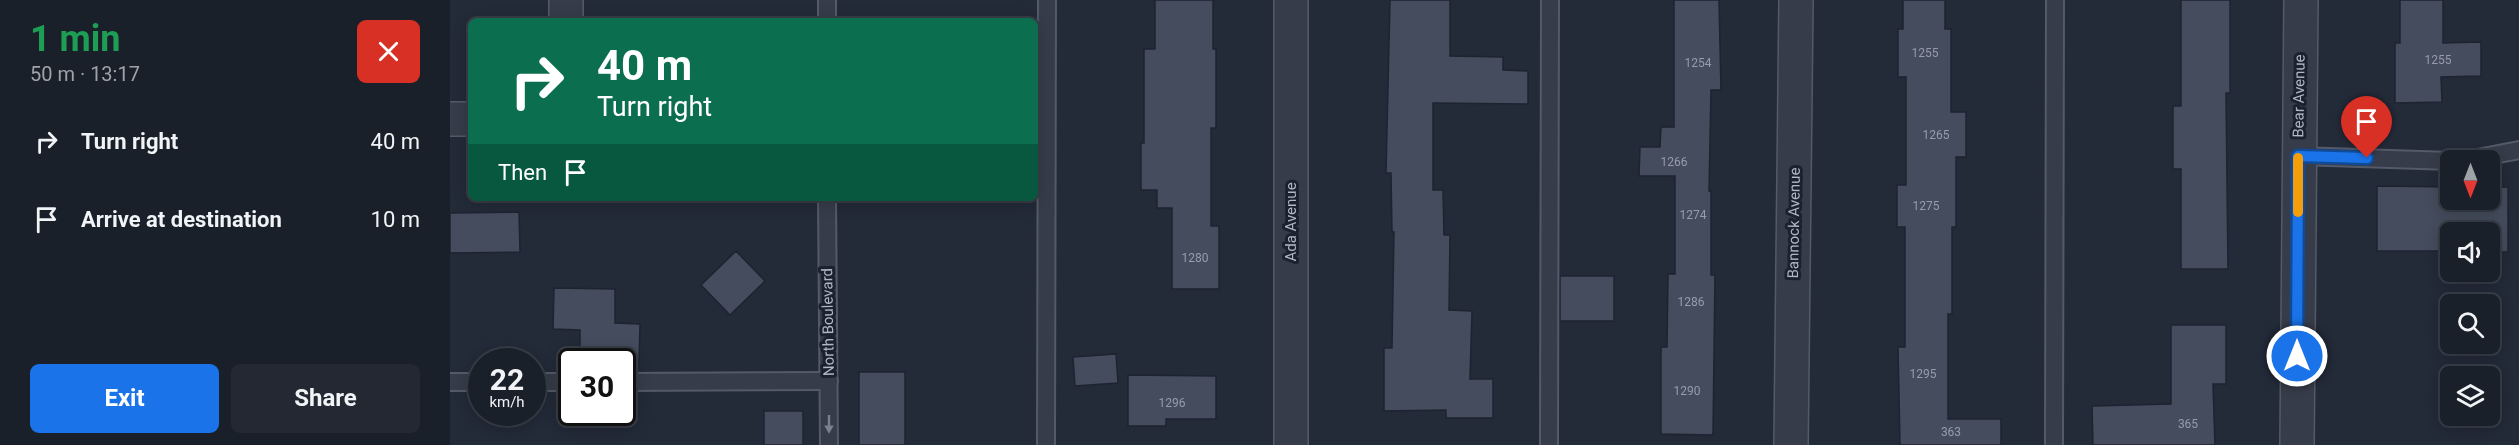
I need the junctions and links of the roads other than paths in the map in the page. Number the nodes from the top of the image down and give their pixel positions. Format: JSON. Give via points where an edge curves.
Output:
{"nodes":[{"id":1,"x":566,"y":0,"type":"edge"},
{"id":2,"x":827,"y":0,"type":"edge"},
{"id":3,"x":1047,"y":0,"type":"edge"},
{"id":4,"x":1291,"y":0,"type":"edge"},
{"id":5,"x":1550,"y":0,"type":"edge"},
{"id":6,"x":1796,"y":0,"type":"edge"},
{"id":7,"x":2055,"y":0,"type":"edge"},
{"id":8,"x":2301,"y":0,"type":"edge"},
{"id":9,"x":566,"y":18,"type":"edge"},
{"id":10,"x":827,"y":18,"type":"edge"},
{"id":11,"x":450,"y":118,"type":"edge"},
{"id":12,"x":468,"y":119,"type":"edge"},
{"id":13,"x":2519,"y":150,"type":"edge"},
{"id":14,"x":2500,"y":154,"type":"edge"},
{"id":15,"x":2298,"y":156,"type":"junction"},
{"id":16,"x":2440,"y":161,"type":"edge"},
{"id":17,"x":827,"y":201,"type":"edge"},
{"id":18,"x":829,"y":381,"type":"junction"},
{"id":19,"x":450,"y":382,"type":"edge"},
{"id":20,"x":468,"y":382,"type":"edge"},
{"id":21,"x":636,"y":382,"type":"edge"},
{"id":22,"x":829,"y":445,"type":"edge"},
{"id":23,"x":1046,"y":445,"type":"edge"},
{"id":24,"x":1291,"y":445,"type":"edge"},
{"id":25,"x":1550,"y":445,"type":"edge"},
{"id":26,"x":1791,"y":445,"type":"edge"},
{"id":27,"x":2054,"y":445,"type":"edge"},
{"id":28,"x":2297,"y":445,"type":"edge"}],
"edges":[{"from":1,"to":9,"type":"street"},
{"from":2,"to":10,"type":"lane"},
{"from":3,"to":23,"type":"lane"},
{"from":4,"to":24,"type":"street","name":"Ada Avenue"},
{"from":5,"to":25,"type":"lane"},
{"from":6,"to":26,"type":"street","name":"Bannock Avenue"},
{"from":7,"to":27,"type":"lane"},
{"from":8,"to":15,"type":"street","name":"Bear Avenue"},
{"from":11,"to":12,"type":"street"},
{"from":13,"to":14,"type":"lane"},
{"from":15,"to":16,"type":"lane"},
{"from":15,"to":28,"type":"street","name":"Bear Avenue"},
{"from":17,"to":18,"type":"lane","name":"North Boulevard"},
{"from":18,"to":21,"type":"lane"},
{"from":18,"to":22,"type":"lane","name":"North Boulevard","one_way":true},
{"from":19,"to":20,"type":"lane"}]}
